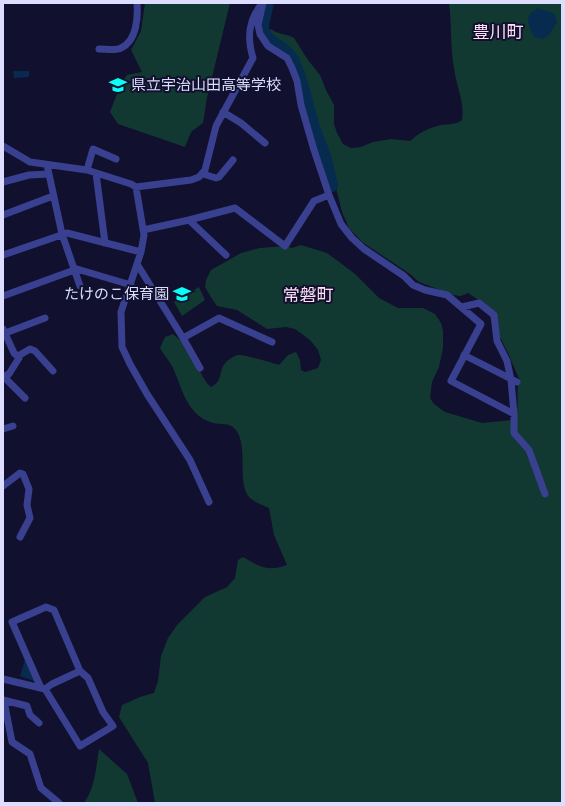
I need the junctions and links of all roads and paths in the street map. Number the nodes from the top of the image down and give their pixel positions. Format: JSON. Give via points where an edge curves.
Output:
{"nodes":[{"id":1,"x":137,"y":3,"type":"edge"},
{"id":2,"x":263,"y":3,"type":"edge"},
{"id":3,"x":100,"y":49,"type":"dead end"},
{"id":4,"x":223,"y":112,"type":"junction"},
{"id":5,"x":265,"y":143,"type":"dead end"},
{"id":6,"x":3,"y":146,"type":"edge"},
{"id":7,"x":116,"y":159,"type":"dead end"},
{"id":8,"x":232,"y":160,"type":"dead end"},
{"id":9,"x":47,"y":165,"type":"junction"},
{"id":10,"x":87,"y":170,"type":"junction"},
{"id":11,"x":96,"y":173,"type":"junction"},
{"id":12,"x":48,"y":174,"type":"junction"},
{"id":13,"x":203,"y":174,"type":"junction"},
{"id":14,"x":3,"y":182,"type":"edge"},
{"id":15,"x":136,"y":187,"type":"junction"},
{"id":16,"x":329,"y":195,"type":"junction"},
{"id":17,"x":53,"y":196,"type":"junction"},
{"id":18,"x":3,"y":215,"type":"edge"},
{"id":19,"x":189,"y":220,"type":"junction"},
{"id":20,"x":143,"y":230,"type":"junction"},
{"id":21,"x":62,"y":234,"type":"junction"},
{"id":22,"x":105,"y":243,"type":"junction"},
{"id":23,"x":141,"y":252,"type":"junction"},
{"id":24,"x":3,"y":255,"type":"edge"},
{"id":25,"x":226,"y":255,"type":"dead end"},
{"id":26,"x":138,"y":264,"type":"junction"},
{"id":27,"x":75,"y":269,"type":"junction"},
{"id":28,"x":131,"y":285,"type":"junction"},
{"id":29,"x":80,"y":286,"type":"dead end"},
{"id":30,"x":3,"y":296,"type":"edge"},
{"id":31,"x":462,"y":307,"type":"junction"},
{"id":32,"x":45,"y":318,"type":"dead end"},
{"id":33,"x":4,"y":333,"type":"edge"},
{"id":34,"x":182,"y":338,"type":"junction"},
{"id":35,"x":272,"y":342,"type":"dead end"},
{"id":36,"x":464,"y":355,"type":"junction"},
{"id":37,"x":18,"y":356,"type":"junction"},
{"id":38,"x":200,"y":368,"type":"dead end"},
{"id":39,"x":53,"y":371,"type":"dead end"},
{"id":40,"x":4,"y":377,"type":"edge"},
{"id":41,"x":514,"y":381,"type":"junction"},
{"id":42,"x":25,"y":398,"type":"dead end"},
{"id":43,"x":514,"y":414,"type":"junction"},
{"id":44,"x":13,"y":426,"type":"dead end"},
{"id":45,"x":3,"y":429,"type":"edge"},
{"id":46,"x":3,"y":486,"type":"edge"},
{"id":47,"x":545,"y":494,"type":"dead end"},
{"id":48,"x":209,"y":502,"type":"dead end"},
{"id":49,"x":20,"y":537,"type":"dead end"},
{"id":50,"x":80,"y":671,"type":"junction"},
{"id":51,"x":3,"y":679,"type":"edge"},
{"id":52,"x":43,"y":689,"type":"junction"},
{"id":53,"x":4,"y":700,"type":"edge"},
{"id":54,"x":39,"y":723,"type":"dead end"},
{"id":55,"x":59,"y":803,"type":"edge"}],
"edges":[{"from":1,"to":3,"type":"street","via":[[138,18],[133,36],[128,43],[121,49]]},
{"from":2,"to":4,"type":"street","via":[[256,11],[249,30],[253,58]]},
{"from":2,"to":16,"type":"street","via":[[258,25],[260,34],[268,46],[287,58],[292,68]]},
{"from":4,"to":5,"type":"street"},
{"from":4,"to":13,"type":"street","via":[[216,126]]},
{"from":6,"to":9,"type":"street","via":[[30,162]]},
{"from":7,"to":10,"type":"street","via":[[93,149]]},
{"from":8,"to":13,"type":"street","via":[[219,177]]},
{"from":9,"to":10,"type":"street"},
{"from":9,"to":12,"type":"street"},
{"from":10,"to":11,"type":"street"},
{"from":11,"to":15,"type":"street"},
{"from":11,"to":22,"type":"street"},
{"from":12,"to":14,"type":"street","via":[[30,175]]},
{"from":12,"to":17,"type":"street"},
{"from":13,"to":15,"type":"street","via":[[191,180]]},
{"from":15,"to":20,"type":"street"},
{"from":16,"to":19,"type":"street","via":[[314,201],[285,246],[236,208]]},
{"from":16,"to":31,"type":"street","via":[[341,224],[364,249],[413,284],[425,290],[447,295]]},
{"from":17,"to":18,"type":"street"},
{"from":17,"to":21,"type":"street"},
{"from":19,"to":20,"type":"street"},
{"from":19,"to":25,"type":"street"},
{"from":20,"to":23,"type":"street"},
{"from":21,"to":22,"type":"street","via":[[67,233]]},
{"from":21,"to":24,"type":"street"},
{"from":21,"to":27,"type":"street"},
{"from":22,"to":23,"type":"street"},
{"from":23,"to":26,"type":"street"},
{"from":26,"to":28,"type":"street"},
{"from":26,"to":34,"type":"street"},
{"from":27,"to":28,"type":"street"},
{"from":27,"to":29,"type":"street"},
{"from":27,"to":30,"type":"street"},
{"from":28,"to":48,"type":"street","via":[[121,312],[122,347],[147,394],[190,460]]},
{"from":31,"to":36,"type":"street","via":[[481,324]]},
{"from":31,"to":41,"type":"street","via":[[479,303],[494,315],[497,341]]},
{"from":32,"to":33,"type":"street"},
{"from":33,"to":37,"type":"street"},
{"from":34,"to":35,"type":"street","via":[[219,318]]},
{"from":34,"to":38,"type":"street"},
{"from":36,"to":41,"type":"street"},
{"from":36,"to":43,"type":"street","via":[[451,381]]},
{"from":37,"to":39,"type":"street","via":[[30,349],[35,351]]},
{"from":37,"to":40,"type":"street","via":[[19,360]]},
{"from":40,"to":42,"type":"street"},
{"from":41,"to":43,"type":"street"},
{"from":43,"to":47,"type":"street","via":[[514,433],[529,450]]},
{"from":44,"to":45,"type":"street"},
{"from":46,"to":49,"type":"street","via":[[20,473],[24,474],[29,489],[27,505],[30,518]]},
{"from":50,"to":52,"type":"street"},
{"from":50,"to":52,"type":"street","via":[[88,678],[112,726],[80,746]]},
{"from":50,"to":52,"type":"street","via":[[54,610],[46,607],[12,622]]},
{"from":51,"to":52,"type":"street"},
{"from":53,"to":54,"type":"street","via":[[27,706],[30,715]]},
{"from":53,"to":55,"type":"street","via":[[12,742],[30,754],[41,788]]}]}
